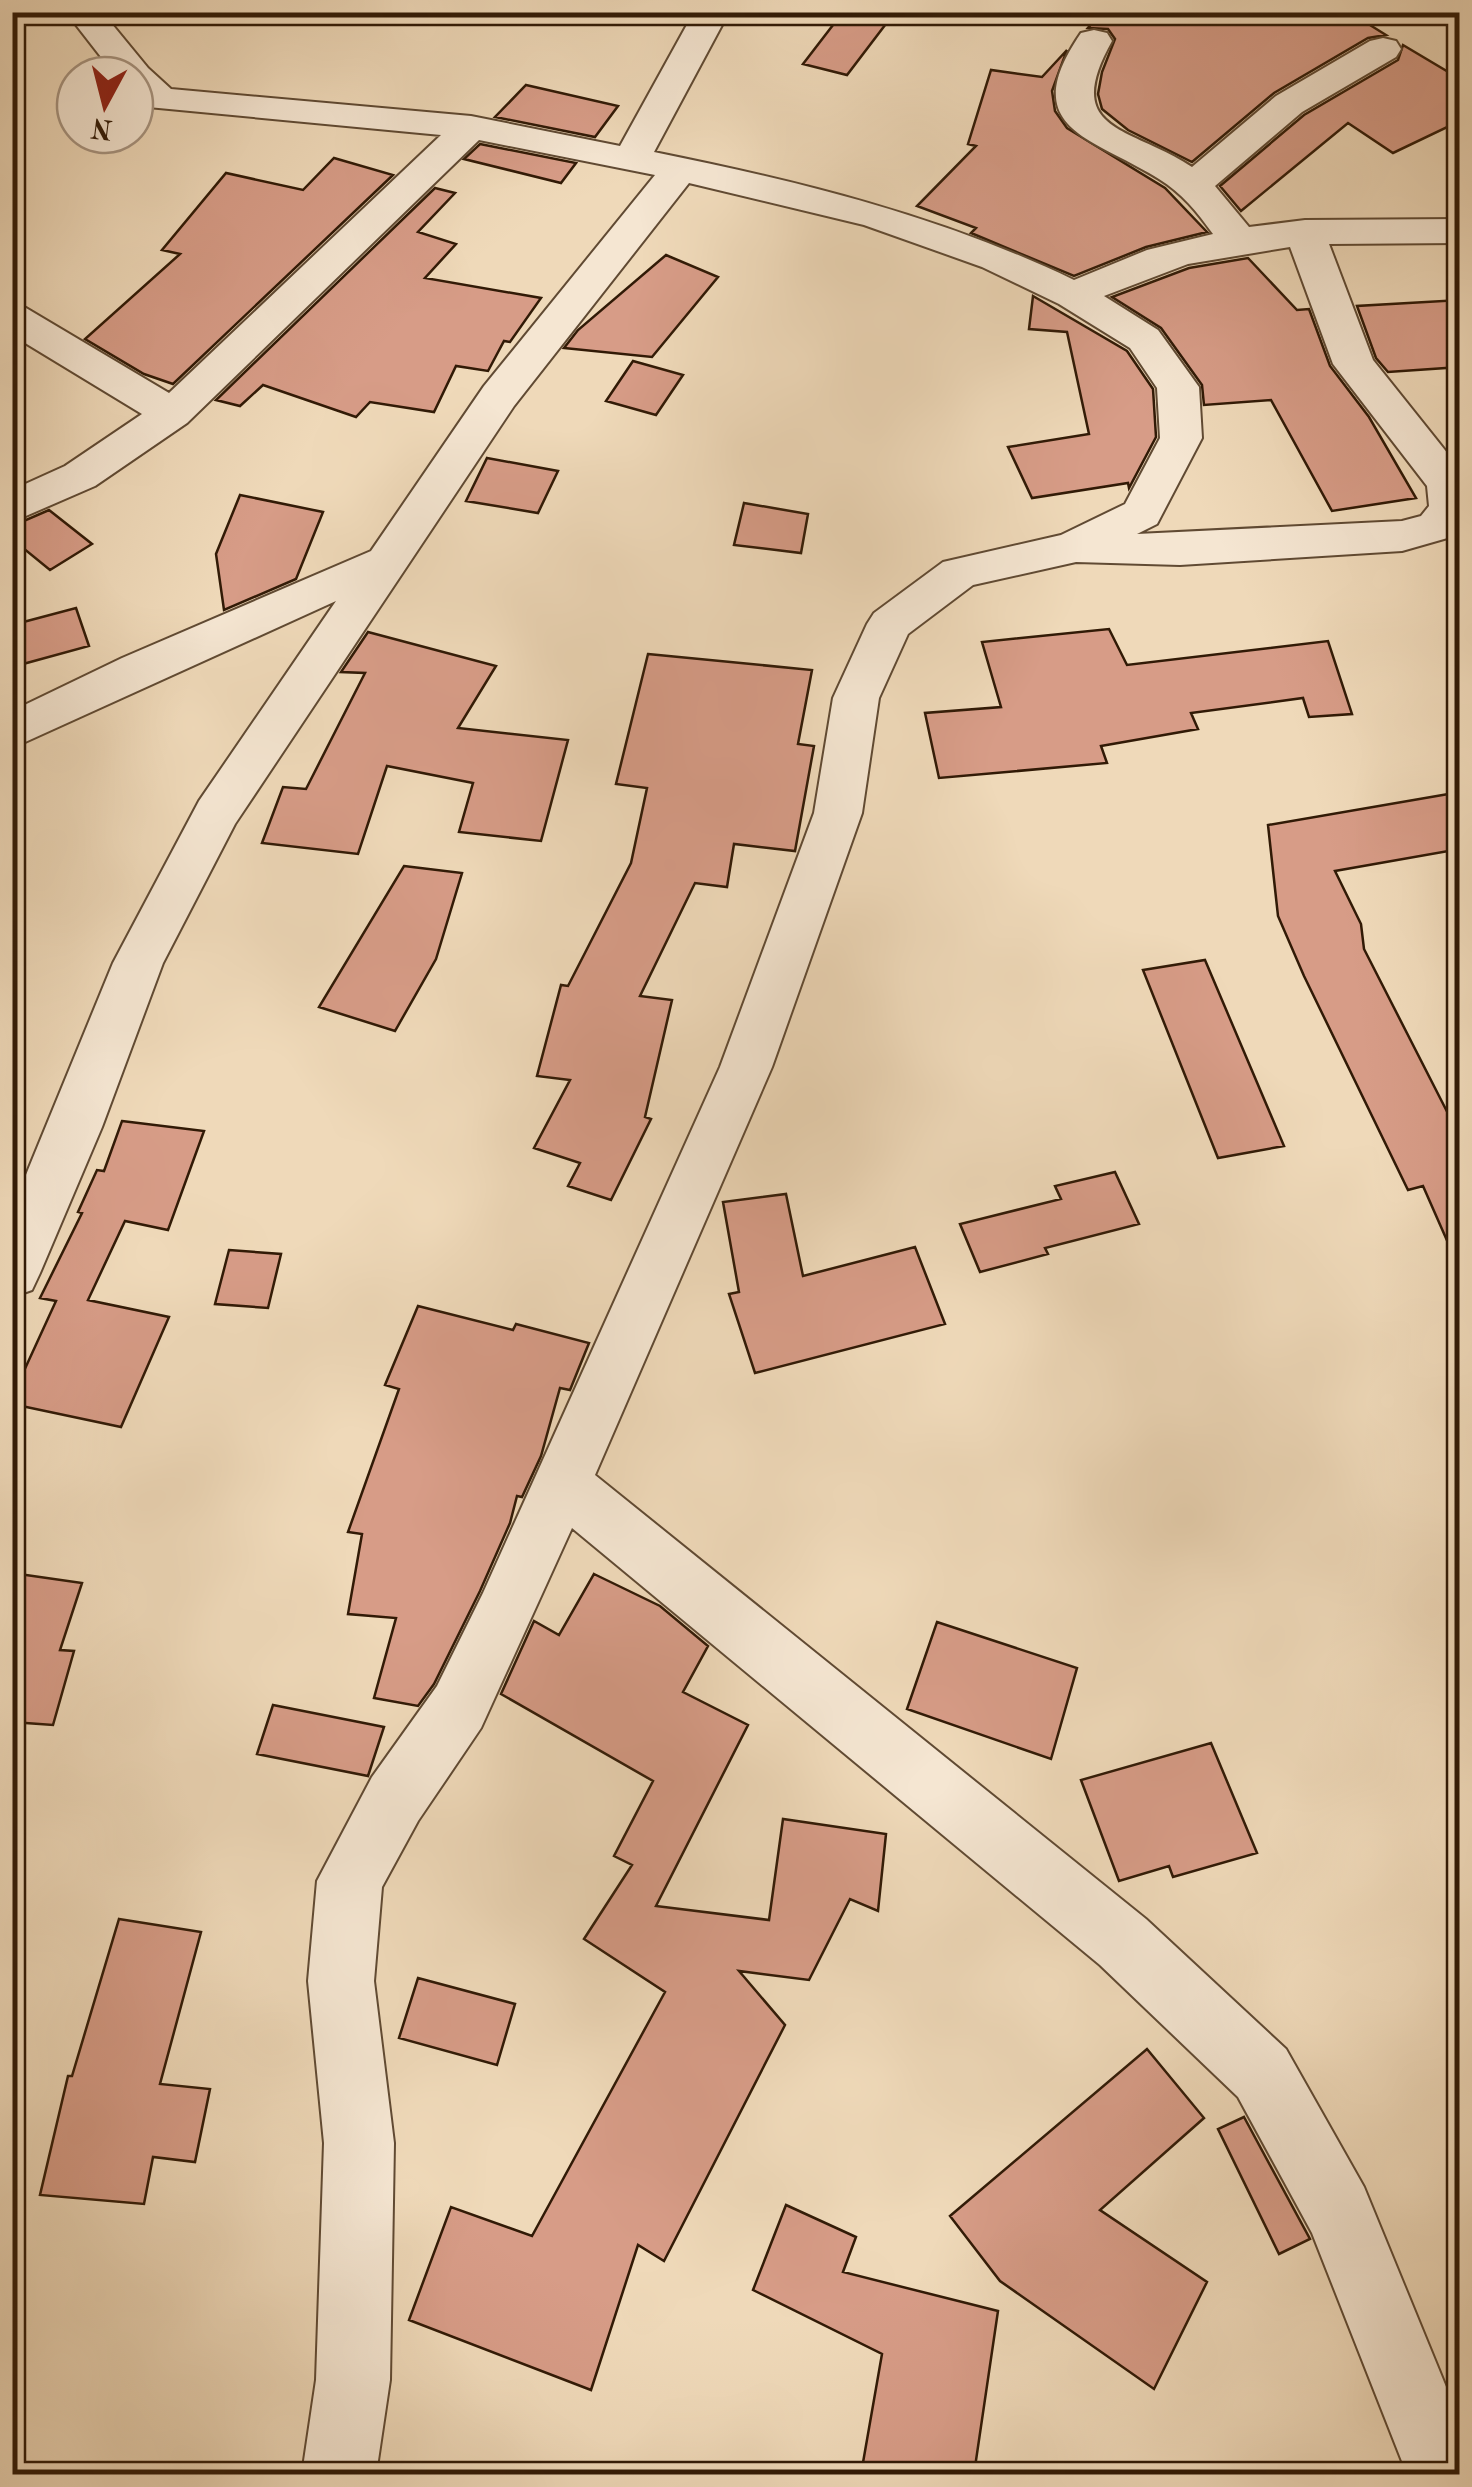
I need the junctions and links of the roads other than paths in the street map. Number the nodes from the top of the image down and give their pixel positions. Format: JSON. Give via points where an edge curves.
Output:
{"nodes":[{"id":1,"x":84,"y":12,"type":"edge"},
{"id":2,"x":712,"y":12,"type":"edge"},
{"id":3,"x":1094,"y":41,"type":"dead end"},
{"id":4,"x":1383,"y":49,"type":"dead end"},
{"id":5,"x":119,"y":55,"type":"edge"},
{"id":6,"x":155,"y":93,"type":"edge"},
{"id":7,"x":471,"y":126,"type":"junction"},
{"id":8,"x":631,"y":158,"type":"junction"},
{"id":9,"x":680,"y":169,"type":"junction"},
{"id":10,"x":1193,"y":185,"type":"junction"},
{"id":11,"x":1460,"y":231,"type":"edge"},
{"id":12,"x":1305,"y":232,"type":"junction"},
{"id":13,"x":1238,"y":240,"type":"junction"},
{"id":14,"x":1073,"y":294,"type":"junction"},
{"id":15,"x":12,"y":317,"type":"edge"},
{"id":16,"x":172,"y":413,"type":"junction"},
{"id":17,"x":12,"y":508,"type":"edge"},
{"id":18,"x":1073,"y":548,"type":"junction"},
{"id":19,"x":388,"y":561,"type":"junction"},
{"id":20,"x":12,"y":731,"type":"edge"},
{"id":21,"x":12,"y":1273,"type":"edge"},
{"id":22,"x":564,"y":1485,"type":"junction"},
{"id":23,"x":339,"y":2474,"type":"edge"},
{"id":24,"x":1444,"y":2474,"type":"edge"}],
"edges":[{"from":1,"to":5,"type":"street"},
{"from":2,"to":8,"type":"street"},
{"from":3,"to":10,"type":"street","via":[[1079,61],[1070,94],[1082,121]]},
{"from":4,"to":10,"type":"street","via":[[1289,104]]},
{"from":6,"to":7,"type":"street","via":[[189,104]]},
{"from":7,"to":8,"type":"street"},
{"from":7,"to":16,"type":"street"},
{"from":8,"to":9,"type":"street"},
{"from":9,"to":14,"type":"street","via":[[877,216]]},
{"from":9,"to":19,"type":"street","via":[[499,396]]},
{"from":10,"to":13,"type":"street"},
{"from":11,"to":12,"type":"street"},
{"from":12,"to":13,"type":"street"},
{"from":12,"to":18,"type":"street","via":[[1354,364],[1448,484],[1451,508],[1436,526],[1402,536],[1180,550]]},
{"from":13,"to":14,"type":"street","via":[[1172,255]]},
{"from":14,"to":18,"type":"street","via":[[1144,339],[1178,387],[1181,438],[1142,514]]},
{"from":15,"to":16,"type":"street"},
{"from":16,"to":17,"type":"street","via":[[80,476]]},
{"from":18,"to":22,"type":"street","via":[[959,573],[890,624],[856,698],[838,812],[746,1067]]},
{"from":19,"to":20,"type":"street"},
{"from":19,"to":21,"type":"street","via":[[216,814],[138,963]]},
{"from":22,"to":23,"type":"street","via":[[459,1707],[350,1881],[341,1980],[360,2143],[354,2380]]},
{"from":22,"to":24,"type":"street","via":[[1123,1942],[1262,2072],[1339,2212]]}]}
